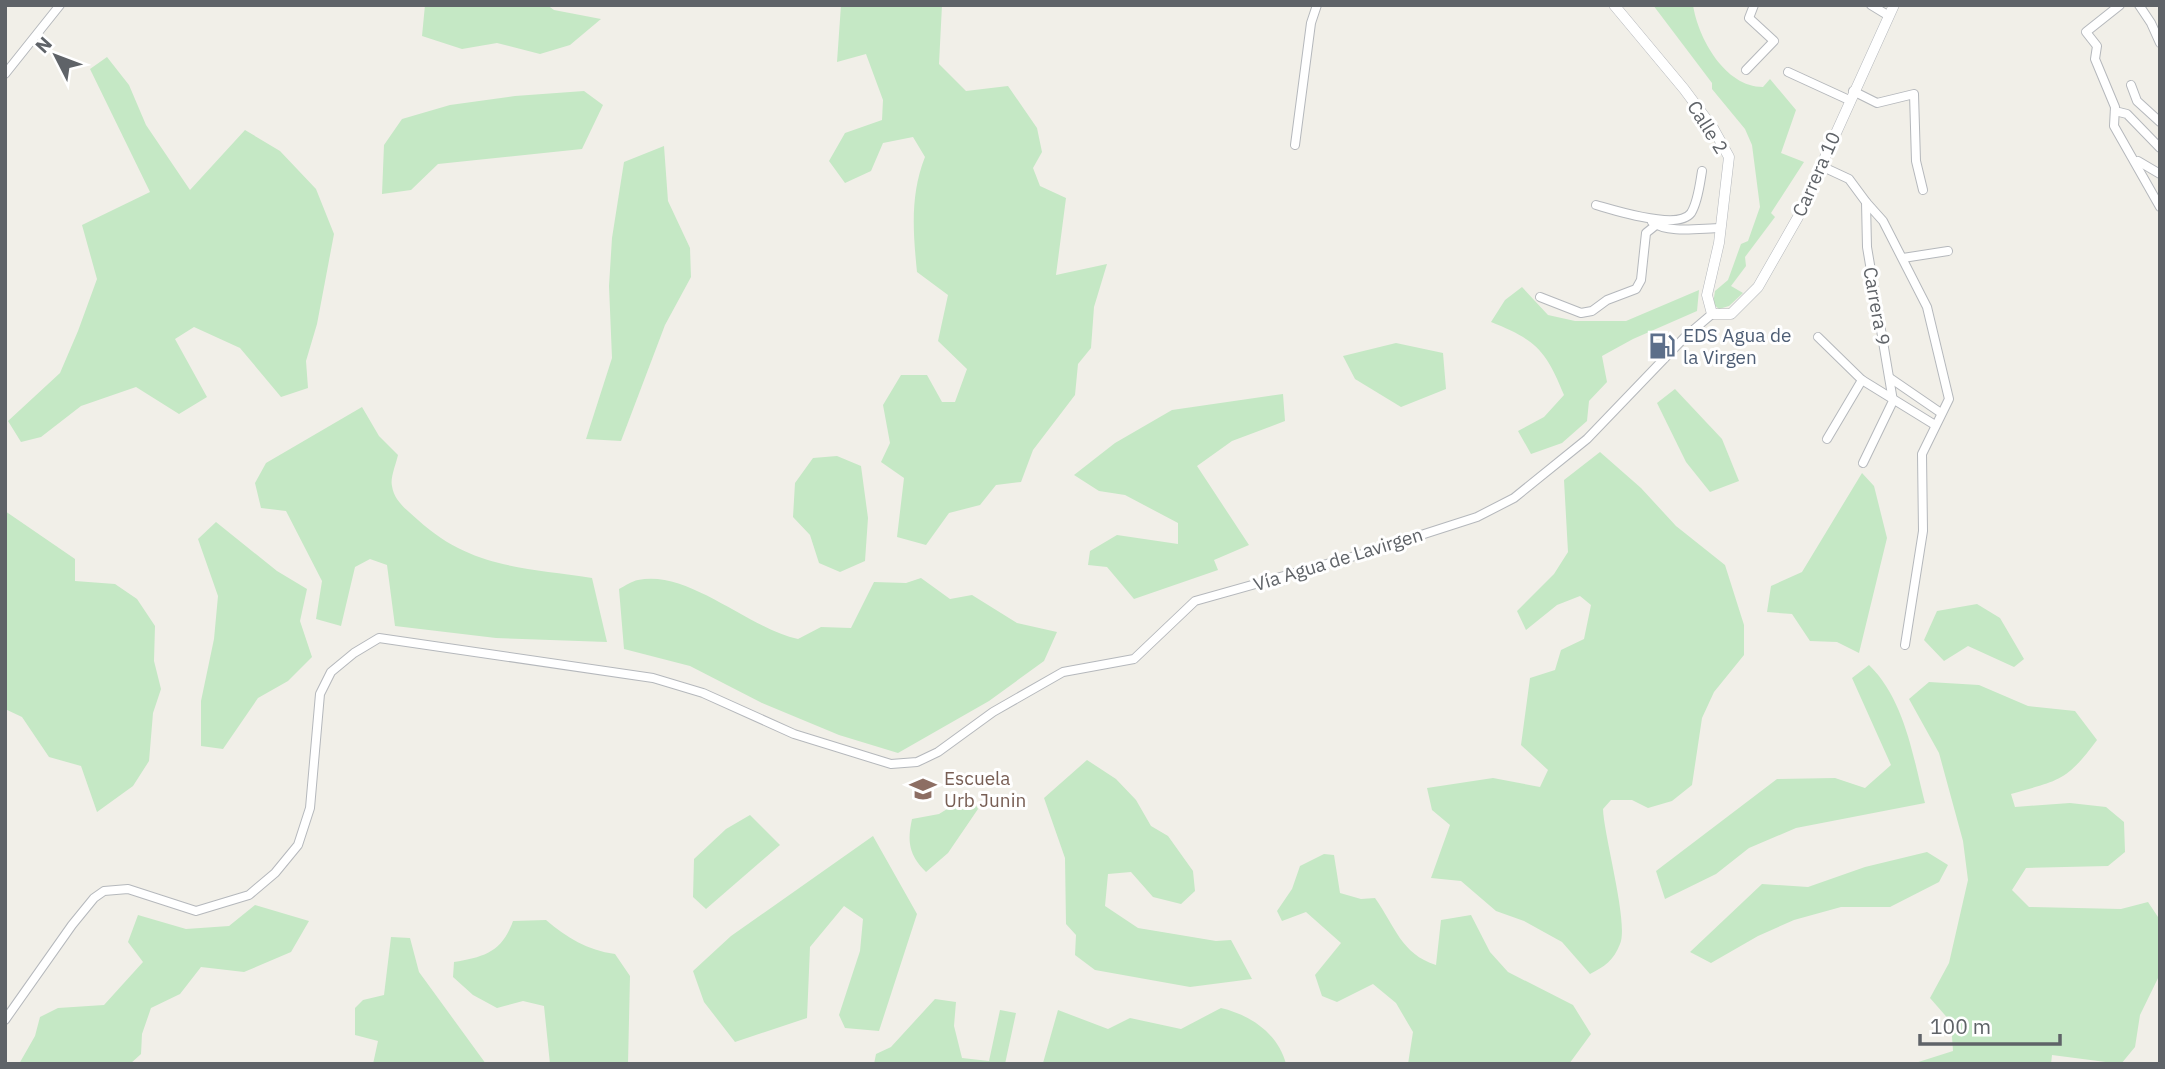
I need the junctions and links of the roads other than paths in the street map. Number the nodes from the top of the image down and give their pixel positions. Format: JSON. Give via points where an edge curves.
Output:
{"nodes":[{"id":1,"x":60,"y":5,"type":"edge"},
{"id":2,"x":1317,"y":5,"type":"edge"},
{"id":3,"x":1614,"y":5,"type":"edge"},
{"id":4,"x":1754,"y":5,"type":"edge"},
{"id":5,"x":1871,"y":5,"type":"edge"},
{"id":6,"x":1894,"y":5,"type":"edge"},
{"id":7,"x":2120,"y":5,"type":"edge"},
{"id":8,"x":2139,"y":5,"type":"edge"},
{"id":9,"x":1889,"y":16,"type":"junction"},
{"id":10,"x":2160,"y":43,"type":"edge"},
{"id":11,"x":1746,"y":70,"type":"dead end"},
{"id":12,"x":1788,"y":72,"type":"dead end"},
{"id":13,"x":5,"y":74,"type":"edge"},
{"id":14,"x":2131,"y":85,"type":"dead end"},
{"id":15,"x":1851,"y":95,"type":"junction"},
{"id":16,"x":2115,"y":111,"type":"junction"},
{"id":17,"x":2160,"y":122,"type":"edge"},
{"id":18,"x":1295,"y":145,"type":"dead end"},
{"id":19,"x":2160,"y":148,"type":"edge"},
{"id":20,"x":2135,"y":159,"type":"junction"},
{"id":21,"x":1821,"y":166,"type":"junction"},
{"id":22,"x":1702,"y":171,"type":"dead end"},
{"id":23,"x":2160,"y":174,"type":"edge"},
{"id":24,"x":1923,"y":190,"type":"dead end"},
{"id":25,"x":1866,"y":202,"type":"junction"},
{"id":26,"x":1596,"y":205,"type":"dead end"},
{"id":27,"x":2160,"y":205,"type":"edge"},
{"id":28,"x":1647,"y":218,"type":"junction"},
{"id":29,"x":1656,"y":225,"type":"junction"},
{"id":30,"x":1721,"y":228,"type":"junction"},
{"id":31,"x":1948,"y":251,"type":"dead end"},
{"id":32,"x":1903,"y":258,"type":"junction"},
{"id":33,"x":1541,"y":297,"type":"dead end"},
{"id":34,"x":1712,"y":314,"type":"junction"},
{"id":35,"x":1818,"y":337,"type":"dead end"},
{"id":36,"x":1889,"y":378,"type":"junction"},
{"id":37,"x":1862,"y":380,"type":"junction"},
{"id":38,"x":1893,"y":401,"type":"junction"},
{"id":39,"x":1941,"y":413,"type":"junction"},
{"id":40,"x":1935,"y":425,"type":"junction"},
{"id":41,"x":1827,"y":439,"type":"dead end"},
{"id":42,"x":1863,"y":463,"type":"dead end"},
{"id":43,"x":1905,"y":645,"type":"dead end"},
{"id":44,"x":5,"y":1020,"type":"edge"}],
"edges":[{"from":1,"to":13,"type":"street"},
{"from":2,"to":18,"type":"street"},
{"from":3,"to":30,"type":"street","name":"Calle 2","via":[[1684,89],[1729,157]]},
{"from":4,"to":11,"type":"street","via":[[1749,18],[1774,41]]},
{"from":5,"to":9,"type":"street"},
{"from":6,"to":9,"type":"street","name":"Carrera 10"},
{"from":7,"to":16,"type":"street","via":[[2086,30],[2097,46],[2095,59]]},
{"from":8,"to":10,"type":"street"},
{"from":9,"to":15,"type":"street","name":"Carrera 10"},
{"from":12,"to":15,"type":"street"},
{"from":14,"to":17,"type":"street","via":[[2137,101]]},
{"from":15,"to":21,"type":"street","name":"Carrera 10"},
{"from":15,"to":24,"type":"street","via":[[1877,103],[1914,94],[1916,161]]},
{"from":16,"to":19,"type":"street","via":[[2127,114]]},
{"from":16,"to":20,"type":"street","via":[[2114,126]]},
{"from":20,"to":23,"type":"street"},
{"from":20,"to":27,"type":"street"},
{"from":21,"to":25,"type":"street","via":[[1849,179]]},
{"from":21,"to":34,"type":"street","name":"Carrera 10","via":[[1758,287],[1731,314]]},
{"from":22,"to":28,"type":"street","via":[[1688,216]]},
{"from":25,"to":32,"type":"street","via":[[1883,221]]},
{"from":25,"to":36,"type":"street","name":"Carrera 9","via":[[1867,247]]},
{"from":26,"to":28,"type":"street"},
{"from":28,"to":29,"type":"street"},
{"from":29,"to":30,"type":"street"},
{"from":29,"to":33,"type":"street","via":[[1647,233],[1636,289],[1581,313]]},
{"from":30,"to":34,"type":"street","name":"Calle 2","via":[[1707,295]]},
{"from":31,"to":32,"type":"street"},
{"from":32,"to":39,"type":"street","via":[[1927,307],[1939,353],[1949,399]]},
{"from":34,"to":44,"type":"street","name":"Vía Agua de Lavirgen","via":[[1551,471],[1514,498],[1477,517],[1195,601],[1134,659],[1063,672],[917,762],[891,764],[794,734],[703,693],[653,678],[379,638],[331,673],[320,694],[310,808],[298,845],[275,873],[249,895],[196,911],[128,889],[104,891],[72,925]]},
{"from":35,"to":37,"type":"street"},
{"from":36,"to":38,"type":"street","name":"Carrera 9"},
{"from":36,"to":39,"type":"street"},
{"from":37,"to":38,"type":"street"},
{"from":37,"to":41,"type":"street"},
{"from":38,"to":40,"type":"street"},
{"from":38,"to":42,"type":"street"},
{"from":39,"to":40,"type":"street"},
{"from":40,"to":43,"type":"street","via":[[1922,454],[1923,531]]}]}
